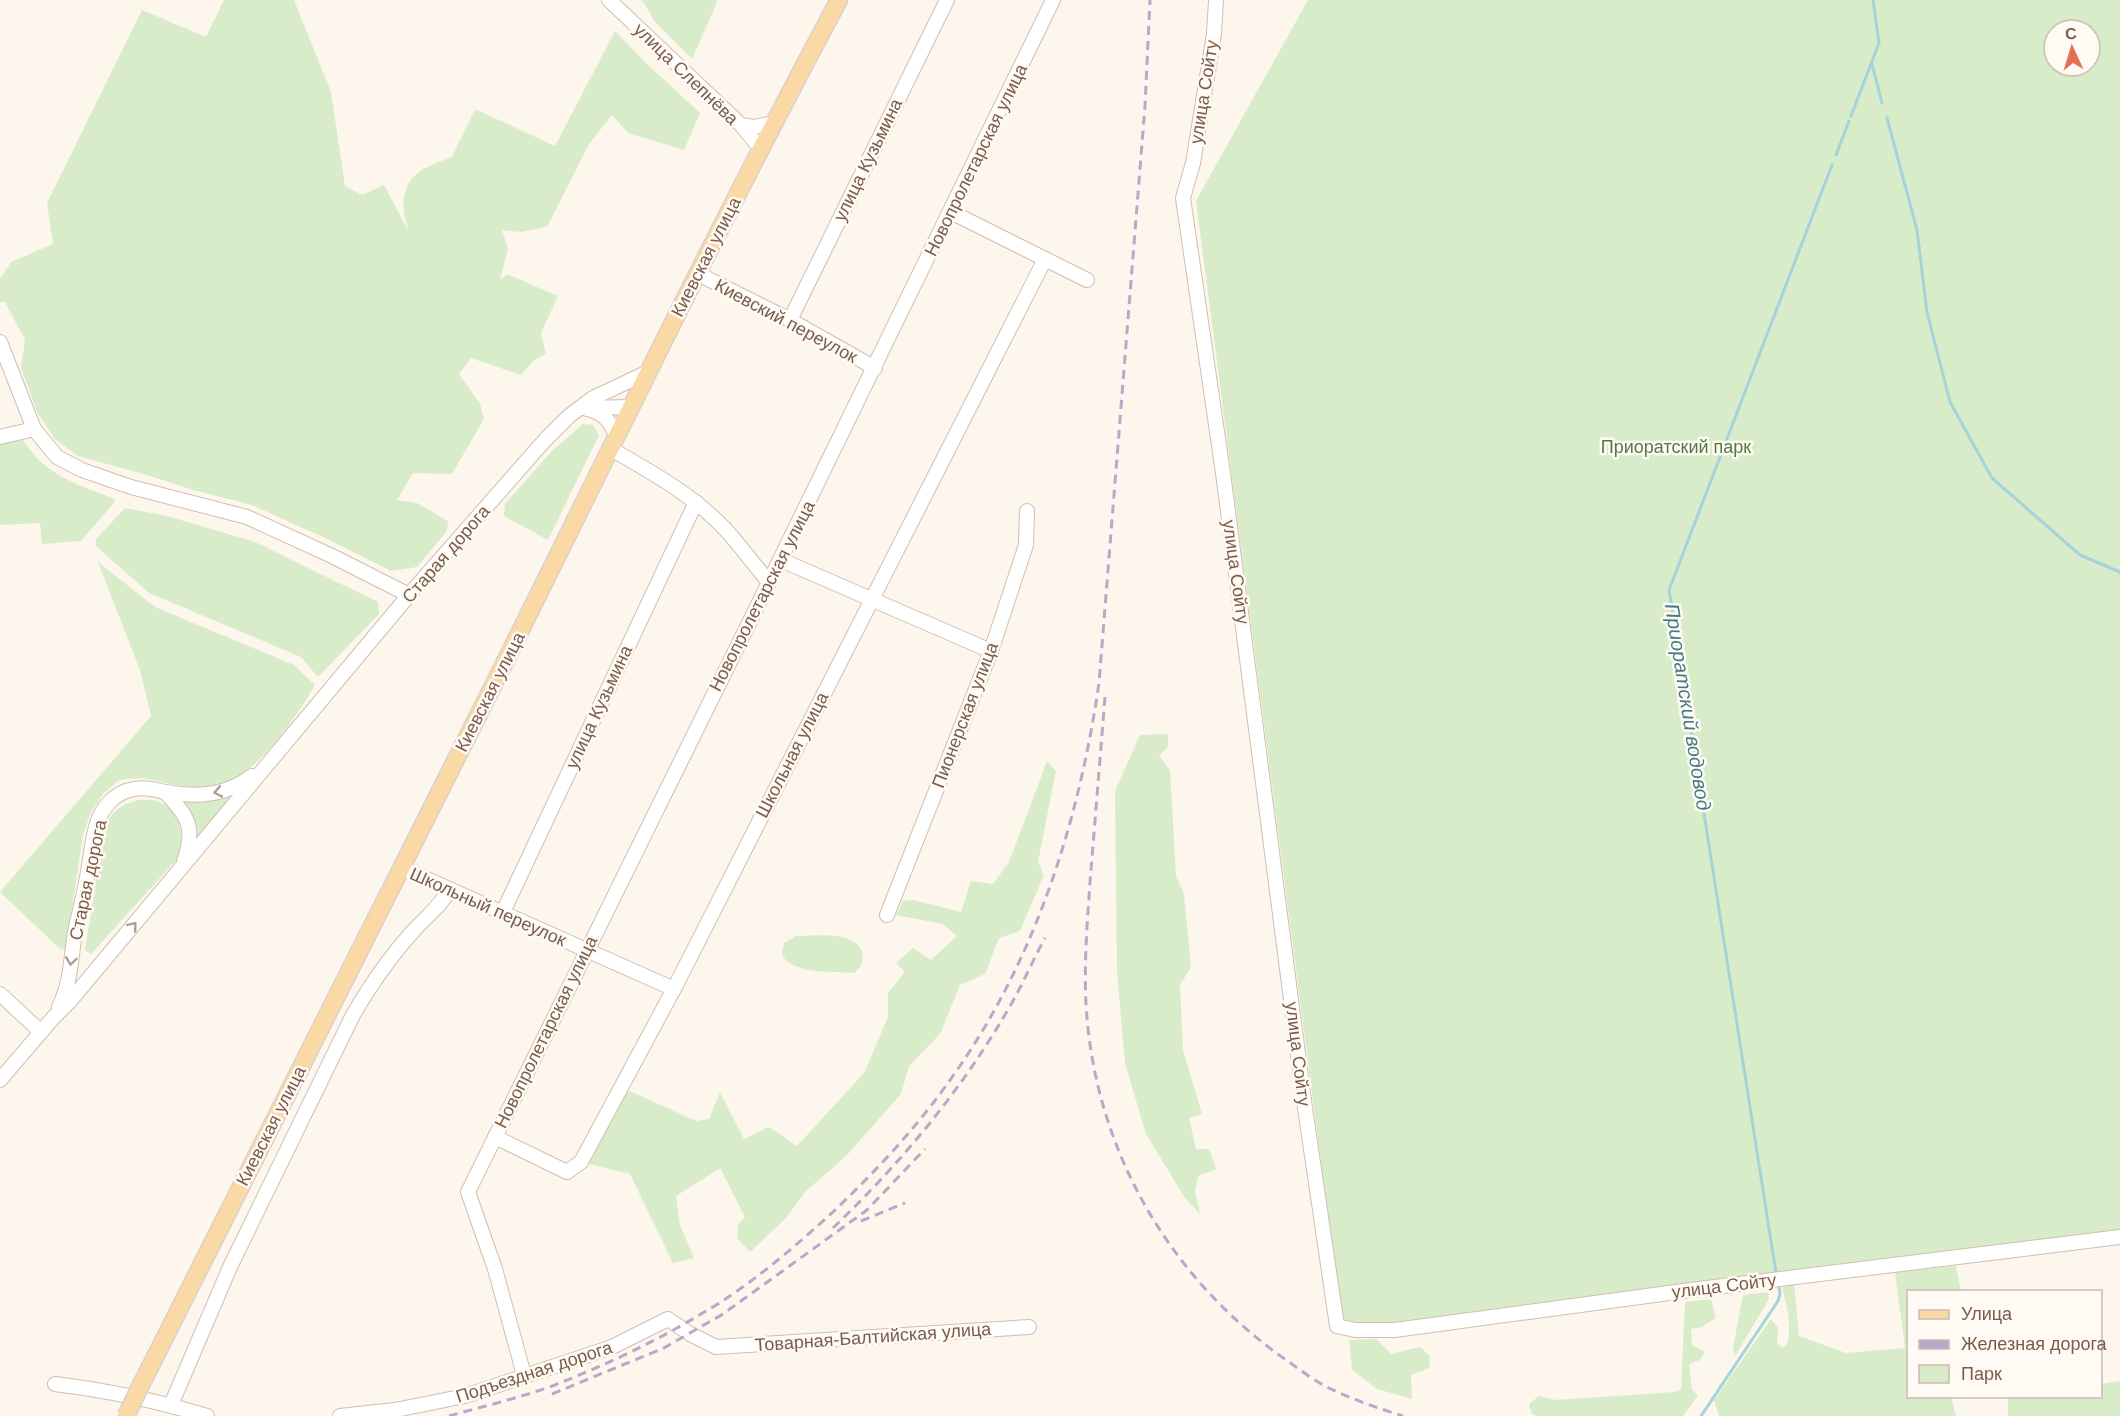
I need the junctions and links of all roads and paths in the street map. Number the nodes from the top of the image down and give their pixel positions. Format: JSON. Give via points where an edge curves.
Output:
{"nodes":[{"id":1,"x":609,"y":0,"type":"edge"},
{"id":2,"x":839,"y":0,"type":"edge"},
{"id":3,"x":947,"y":0,"type":"edge"},
{"id":4,"x":1053,"y":0,"type":"edge"},
{"id":5,"x":1216,"y":0,"type":"edge"},
{"id":6,"x":774,"y":123,"type":"junction"},
{"id":7,"x":741,"y":125,"type":"junction"},
{"id":8,"x":760,"y":149,"type":"junction"},
{"id":9,"x":951,"y":212,"type":"junction"},
{"id":10,"x":1045,"y":259,"type":"junction"},
{"id":11,"x":699,"y":272,"type":"junction"},
{"id":12,"x":1087,"y":280,"type":"dead end"},
{"id":13,"x":790,"y":320,"type":"junction"},
{"id":14,"x":0,"y":342,"type":"edge"},
{"id":15,"x":875,"y":369,"type":"junction"},
{"id":16,"x":648,"y":372,"type":"junction"},
{"id":17,"x":602,"y":392,"type":"junction"},
{"id":18,"x":631,"y":406,"type":"junction"},
{"id":19,"x":579,"y":408,"type":"junction"},
{"id":20,"x":34,"y":429,"type":"junction"},
{"id":21,"x":0,"y":437,"type":"edge"},
{"id":22,"x":614,"y":443,"type":"junction"},
{"id":23,"x":696,"y":502,"type":"junction"},
{"id":24,"x":1027,"y":511,"type":"dead end"},
{"id":25,"x":781,"y":560,"type":"junction"},
{"id":26,"x":769,"y":582,"type":"junction"},
{"id":27,"x":409,"y":595,"type":"junction"},
{"id":28,"x":871,"y":600,"type":"junction"},
{"id":29,"x":991,"y":651,"type":"junction"},
{"id":30,"x":268,"y":764,"type":"junction"},
{"id":31,"x":165,"y":792,"type":"junction"},
{"id":32,"x":182,"y":866,"type":"junction"},
{"id":33,"x":402,"y":868,"type":"junction"},
{"id":34,"x":449,"y":890,"type":"junction"},
{"id":35,"x":503,"y":912,"type":"junction"},
{"id":36,"x":887,"y":915,"type":"dead end"},
{"id":37,"x":586,"y":950,"type":"junction"},
{"id":38,"x":674,"y":989,"type":"junction"},
{"id":39,"x":0,"y":994,"type":"edge"},
{"id":40,"x":53,"y":1017,"type":"junction"},
{"id":41,"x":41,"y":1032,"type":"junction"},
{"id":42,"x":0,"y":1080,"type":"edge"},
{"id":43,"x":495,"y":1137,"type":"junction"},
{"id":44,"x":2120,"y":1236,"type":"edge"},
{"id":45,"x":1029,"y":1327,"type":"dead end"},
{"id":46,"x":716,"y":1347,"type":"joint"},
{"id":47,"x":524,"y":1375,"type":"junction"},
{"id":48,"x":55,"y":1384,"type":"dead end"},
{"id":49,"x":171,"y":1405,"type":"junction"},
{"id":50,"x":126,"y":1416,"type":"edge"},
{"id":51,"x":207,"y":1416,"type":"edge"},
{"id":52,"x":340,"y":1416,"type":"edge"}],
"edges":[{"from":1,"to":7,"type":"street","name":"улица Слепнёва"},
{"from":2,"to":6,"type":"main road","name":"Киевская улица"},
{"from":3,"to":13,"type":"street","name":"улица Кузьмина"},
{"from":4,"to":9,"type":"street","name":"Новопролетарская улица"},
{"from":5,"to":44,"type":"street","name":"улица Сойту","via":[[1193,164],[1183,198],[1336,1326],[1395,1330]]},
{"from":6,"to":7,"type":"street"},
{"from":6,"to":8,"type":"main road","name":"Киевская улица"},
{"from":7,"to":8,"type":"street","name":"улица Слепнёва"},
{"from":8,"to":11,"type":"main road","name":"Киевская улица"},
{"from":9,"to":10,"type":"street"},
{"from":9,"to":15,"type":"street","name":"Новопролетарская улица"},
{"from":10,"to":12,"type":"street"},
{"from":10,"to":28,"type":"street","name":"Школьная улица"},
{"from":11,"to":13,"type":"street","name":"Киевский переулок"},
{"from":11,"to":16,"type":"main road","name":"Киевская улица"},
{"from":13,"to":15,"type":"street","name":"Киевский переулок"},
{"from":14,"to":20,"type":"street"},
{"from":15,"to":25,"type":"street","name":"Новопролетарская улица"},
{"from":16,"to":17,"type":"street","name":"Старая дорога"},
{"from":16,"to":18,"type":"main road","name":"Киевская улица"},
{"from":17,"to":18,"type":"street","via":[[614,394]]},
{"from":17,"to":19,"type":"street","name":"Старая дорога"},
{"from":18,"to":19,"type":"street"},
{"from":18,"to":22,"type":"main road","name":"Киевская улица"},
{"from":19,"to":22,"type":"street","via":[[599,412],[608,419]]},
{"from":19,"to":27,"type":"street","name":"Старая дорога","via":[[545,440]]},
{"from":20,"to":21,"type":"street"},
{"from":20,"to":27,"type":"street","via":[[57,457],[82,470],[247,517]]},
{"from":22,"to":23,"type":"street"},
{"from":22,"to":33,"type":"main road","name":"Киевская улица"},
{"from":23,"to":26,"type":"street","via":[[724,528]]},
{"from":23,"to":35,"type":"street","name":"улица Кузьмина"},
{"from":24,"to":29,"type":"street","name":"Пионерская улица","via":[[1026,545]]},
{"from":25,"to":26,"type":"street","name":"Новопролетарская улица"},
{"from":25,"to":28,"type":"street"},
{"from":26,"to":37,"type":"street","name":"Новопролетарская улица"},
{"from":27,"to":30,"type":"street","name":"Старая дорога"},
{"from":28,"to":29,"type":"street"},
{"from":28,"to":38,"type":"street","name":"Школьная улица"},
{"from":29,"to":36,"type":"street","name":"Пионерская улица"},
{"from":30,"to":31,"type":"street","name":"Старая дорога","one_way":true,"via":[[241,784],[220,793]]},
{"from":30,"to":32,"type":"street","name":"Старая дорога"},
{"from":31,"to":32,"type":"street","name":"Старая дорога","via":[[188,819],[189,847]]},
{"from":31,"to":40,"type":"street","name":"Старая дорога","one_way":true,"via":[[153,788],[122,792],[100,816],[75,931],[69,982]]},
{"from":40,"to":32,"type":"street","name":"Старая дорога","one_way":true},
{"from":33,"to":34,"type":"street","name":"Школьный переулок"},
{"from":33,"to":50,"type":"main road","name":"Киевская улица","bridge":true},
{"from":34,"to":35,"type":"street","name":"Школьный переулок"},
{"from":34,"to":49,"type":"street","name":"Киевская улица","via":[[383,968],[353,1015],[230,1267]]},
{"from":35,"to":37,"type":"street","name":"Школьный переулок"},
{"from":37,"to":38,"type":"street","name":"Школьный переулок"},
{"from":37,"to":43,"type":"street","name":"Новопролетарская улица"},
{"from":38,"to":43,"type":"street","name":"Школьная улица","via":[[580,1162],[567,1172]]},
{"from":39,"to":41,"type":"street"},
{"from":40,"to":41,"type":"street","name":"Старая дорога"},
{"from":41,"to":42,"type":"street","name":"Старая дорога"},
{"from":43,"to":47,"type":"street","name":"Новопролетарская улица","via":[[468,1192],[495,1269]]},
{"from":45,"to":46,"type":"street","name":"Товарная-Балтийская улица"},
{"from":46,"to":47,"type":"street","name":"Подъездная дорога","via":[[668,1319],[612,1347]]},
{"from":47,"to":52,"type":"street","name":"Подъездная дорога","via":[[434,1404]]},
{"from":48,"to":49,"type":"street"},
{"from":49,"to":51,"type":"street"}]}
